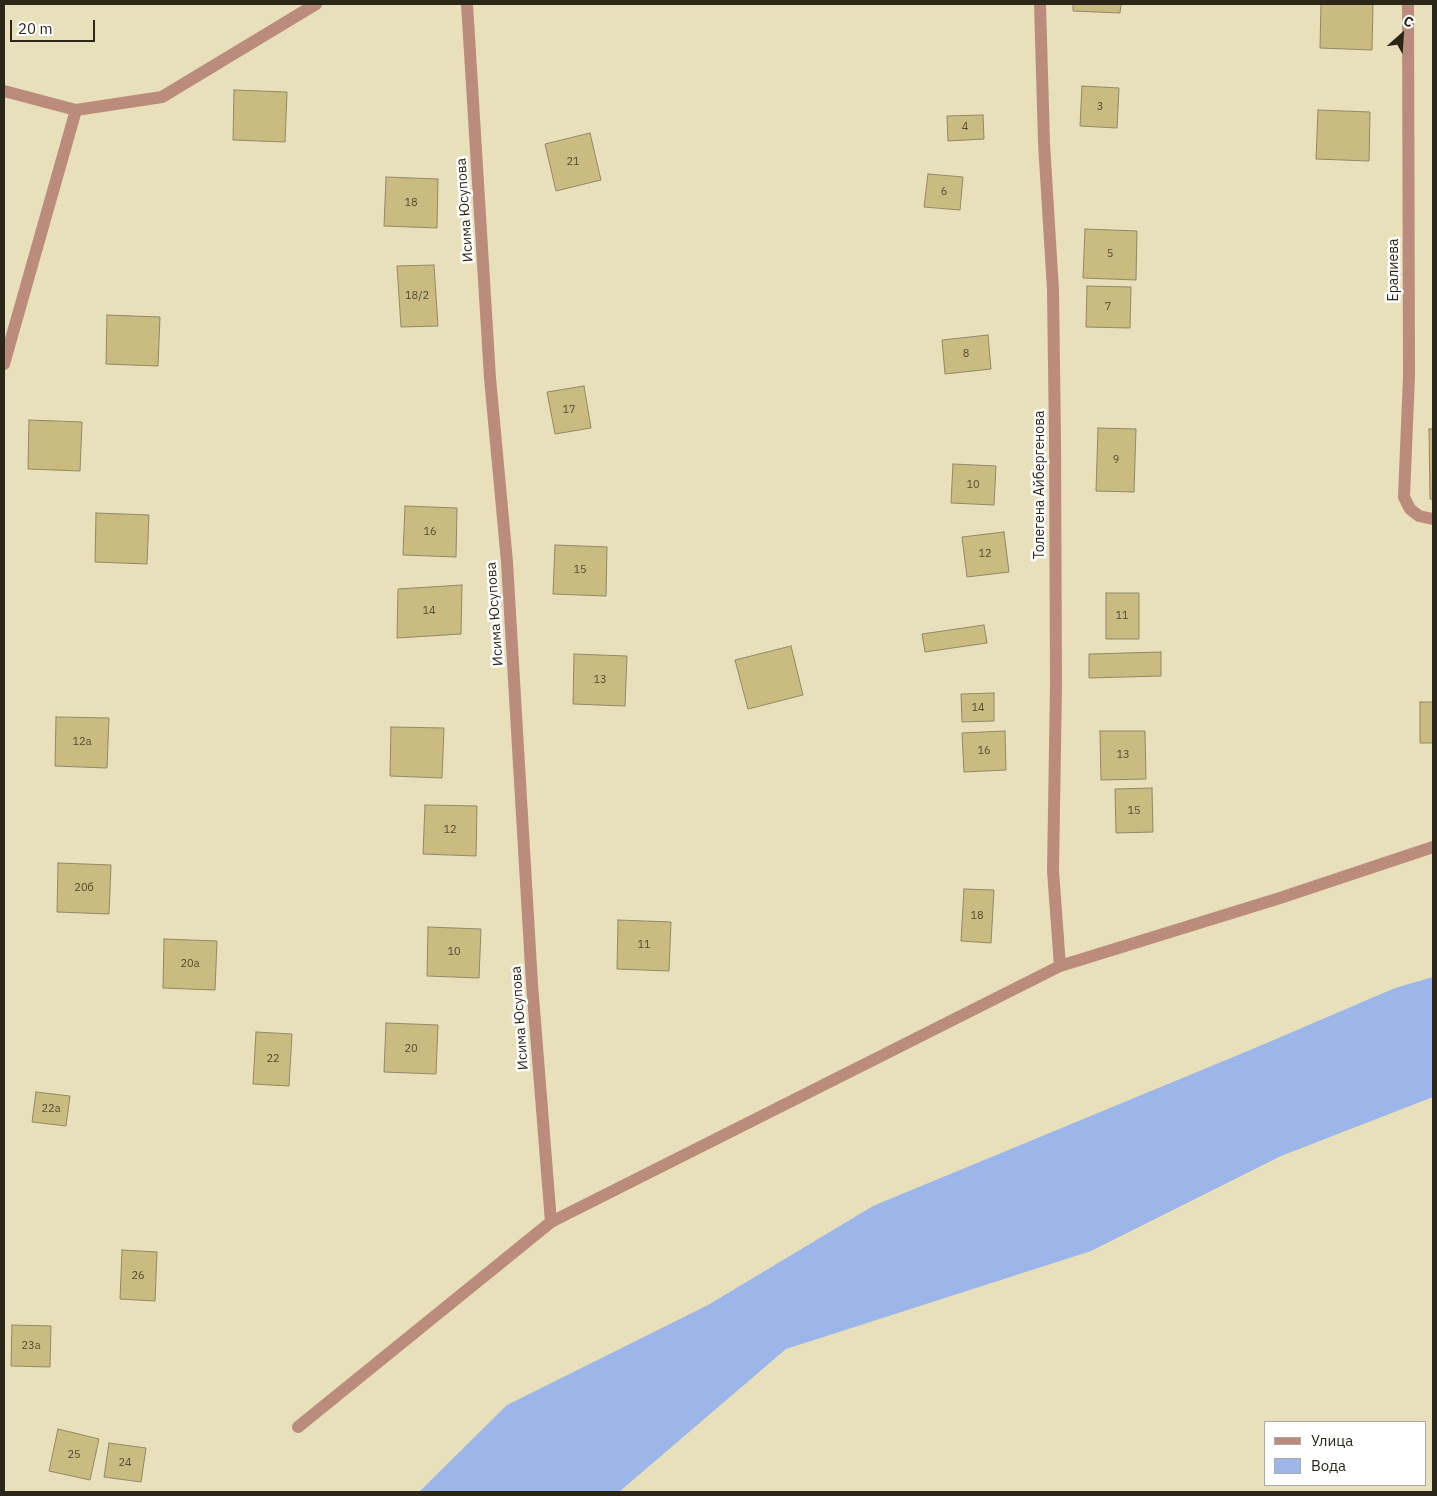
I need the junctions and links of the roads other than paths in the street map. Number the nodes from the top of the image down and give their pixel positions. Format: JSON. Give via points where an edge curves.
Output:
{"nodes":[{"id":1,"x":316,"y":4,"type":"edge"},
{"id":2,"x":467,"y":4,"type":"edge"},
{"id":3,"x":1040,"y":4,"type":"edge"},
{"id":4,"x":1408,"y":4,"type":"edge"},
{"id":5,"x":4,"y":91,"type":"edge"},
{"id":6,"x":76,"y":110,"type":"junction"},
{"id":7,"x":4,"y":364,"type":"edge"},
{"id":8,"x":1433,"y":519,"type":"edge"},
{"id":9,"x":1433,"y":848,"type":"edge"},
{"id":10,"x":1060,"y":966,"type":"junction"},
{"id":11,"x":551,"y":1222,"type":"junction"},
{"id":12,"x":298,"y":1427,"type":"dead end"}],
"edges":[{"from":1,"to":6,"type":"street","via":[[162,97]]},
{"from":2,"to":11,"type":"street","name":"Исима Юсупова","via":[[490,378],[507,562],[532,984]]},
{"from":3,"to":10,"type":"street","name":"Толегена Айбергенова","via":[[1056,439],[1054,871]]},
{"from":4,"to":8,"type":"street","name":"Ералиева","via":[[1409,376],[1404,497],[1410,509],[1419,516]]},
{"from":5,"to":6,"type":"street"},
{"from":6,"to":7,"type":"street"},
{"from":9,"to":10,"type":"street"},
{"from":10,"to":11,"type":"street"},
{"from":11,"to":12,"type":"street"}]}
